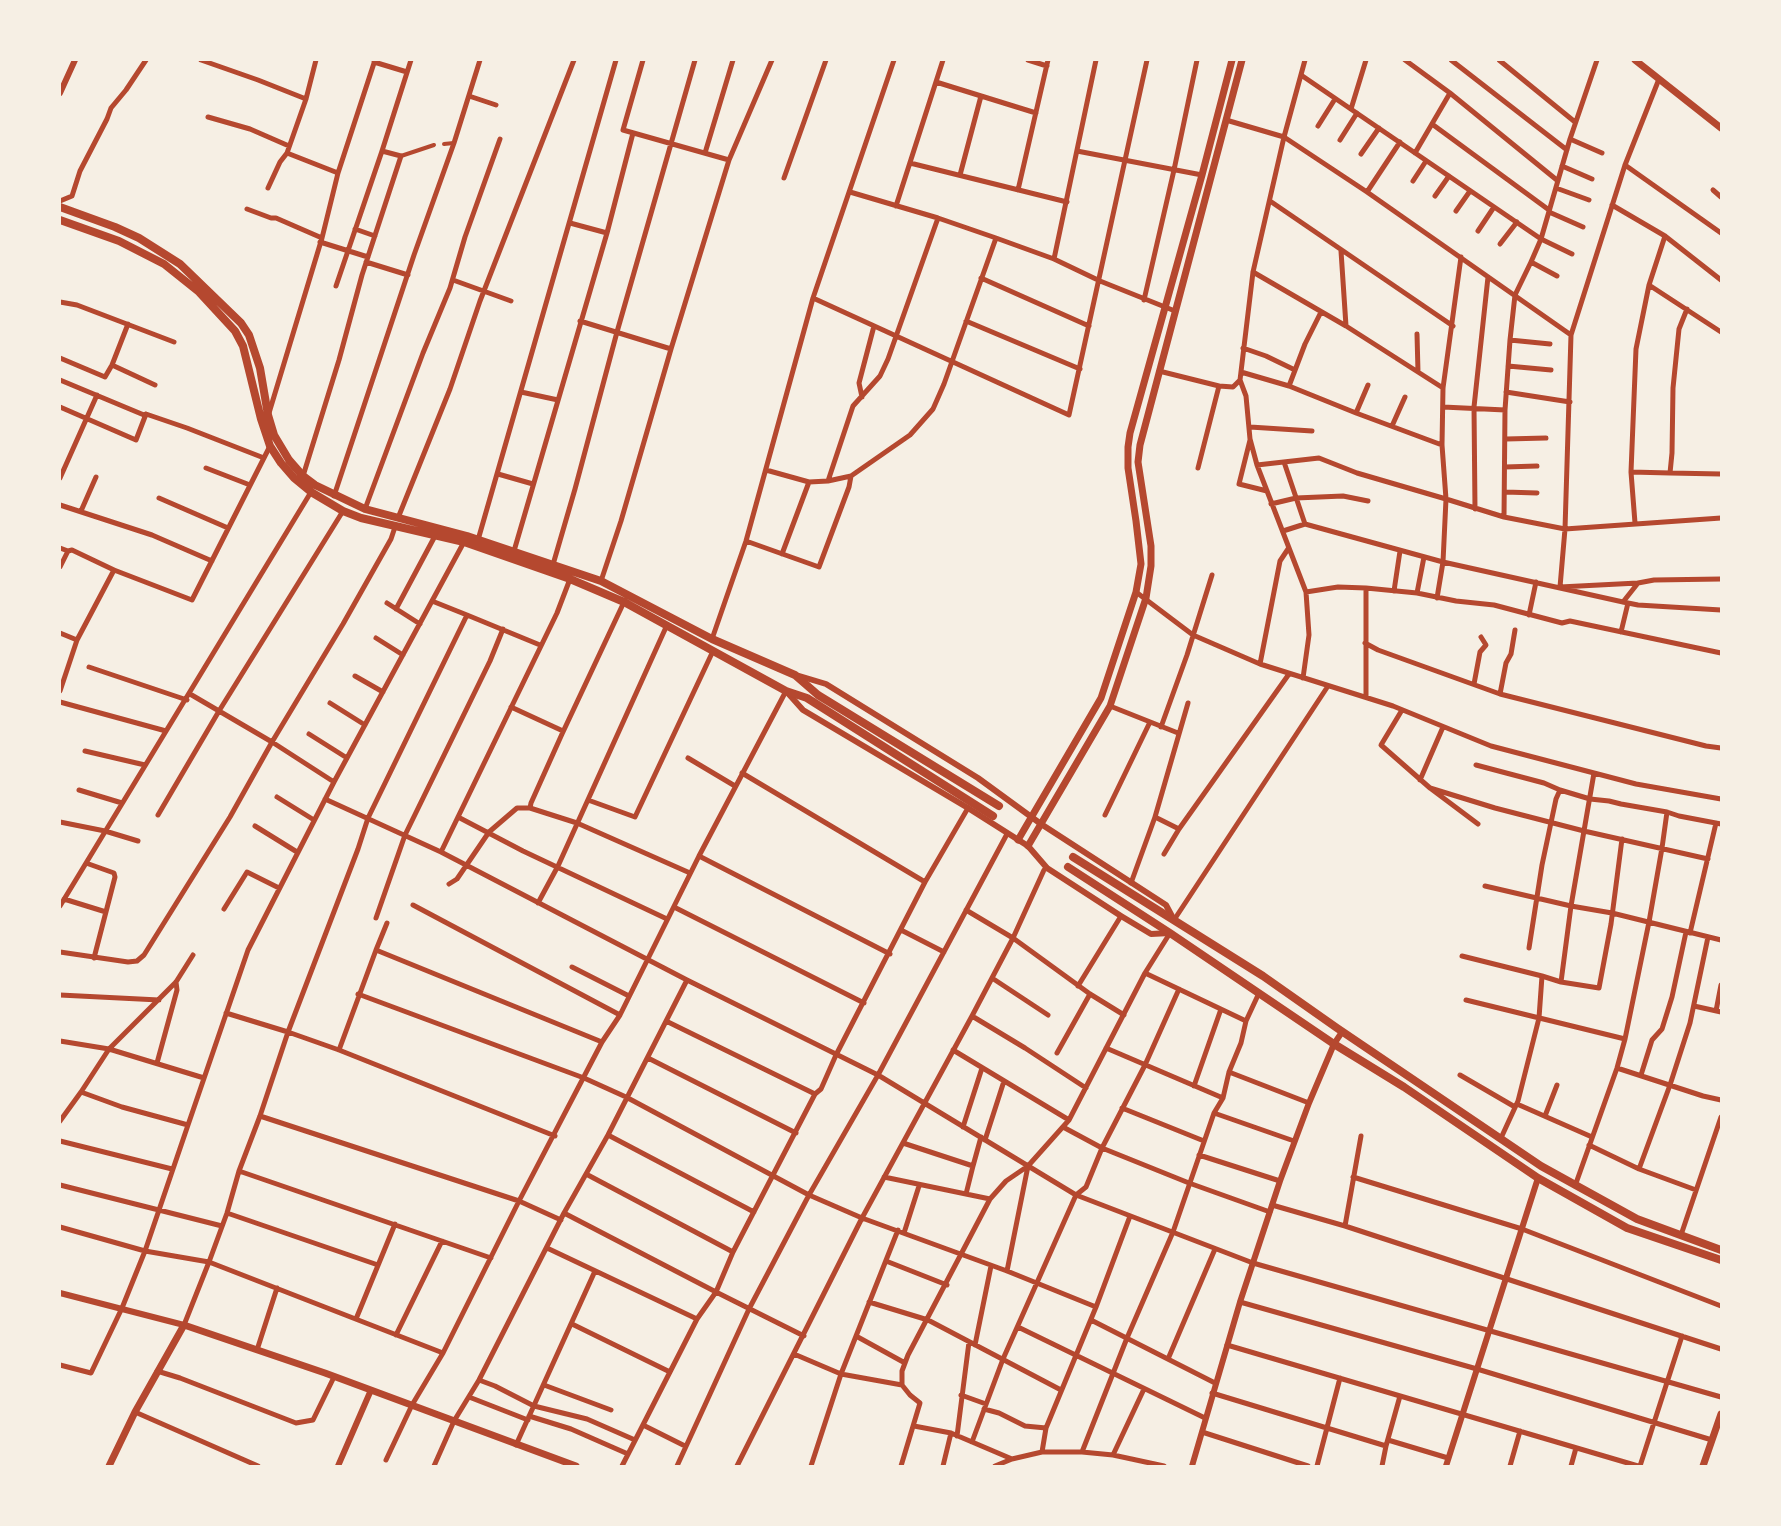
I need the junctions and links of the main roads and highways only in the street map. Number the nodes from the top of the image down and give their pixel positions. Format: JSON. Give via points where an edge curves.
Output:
{"nodes":[{"id":1,"x":1232,"y":60,"type":"edge"},
{"id":2,"x":1242,"y":60,"type":"edge"},
{"id":3,"x":1635,"y":60,"type":"edge"},
{"id":4,"x":1721,"y":128,"type":"edge"},
{"id":5,"x":60,"y":207,"type":"edge"},
{"id":6,"x":60,"y":220,"type":"edge"},
{"id":7,"x":265,"y":417,"type":"junction"},
{"id":8,"x":999,"y":806,"type":"dead end"},
{"id":9,"x":993,"y":816,"type":"dead end"},
{"id":10,"x":1018,"y":840,"type":"road end"},
{"id":11,"x":1028,"y":846,"type":"road end"},
{"id":12,"x":1074,"y":857,"type":"dead end"},
{"id":13,"x":1068,"y":867,"type":"dead end"},
{"id":14,"x":1721,"y":1250,"type":"edge"},
{"id":15,"x":1721,"y":1260,"type":"edge"},
{"id":16,"x":1721,"y":1414,"type":"edge"},
{"id":17,"x":109,"y":1466,"type":"edge"},
{"id":18,"x":576,"y":1466,"type":"edge"},
{"id":19,"x":1703,"y":1466,"type":"edge"}],
"edges":[{"from":1,"to":10,"type":"main road","via":[[1130,433],[1128,468],[1141,564],[1136,592],[1101,698]]},
{"from":2,"to":11,"type":"main road","via":[[1140,445],[1138,462],[1151,546],[1146,598],[1110,706]]},
{"from":3,"to":4,"type":"main road"},
{"from":5,"to":7,"type":"main road","via":[[139,238],[180,264],[221,302],[249,335],[260,368]]},
{"from":6,"to":7,"type":"main road","via":[[119,241],[164,264],[199,292],[235,331],[243,346]]},
{"from":7,"to":8,"type":"main road","via":[[289,460],[303,476],[334,496],[365,509],[478,540],[601,581],[712,638],[795,675],[818,695]]},
{"from":7,"to":9,"type":"main road","via":[[270,446],[281,463],[311,492],[343,511],[395,527],[464,542],[570,579],[624,602],[786,691],[807,698]]},
{"from":12,"to":14,"type":"main road","via":[[1262,976],[1541,1166],[1637,1219]]},
{"from":13,"to":15,"type":"main road","via":[[1538,1178],[1628,1228]]},
{"from":16,"to":19,"type":"main road"},
{"from":17,"to":18,"type":"main road","via":[[184,1325],[334,1376]]}]}
